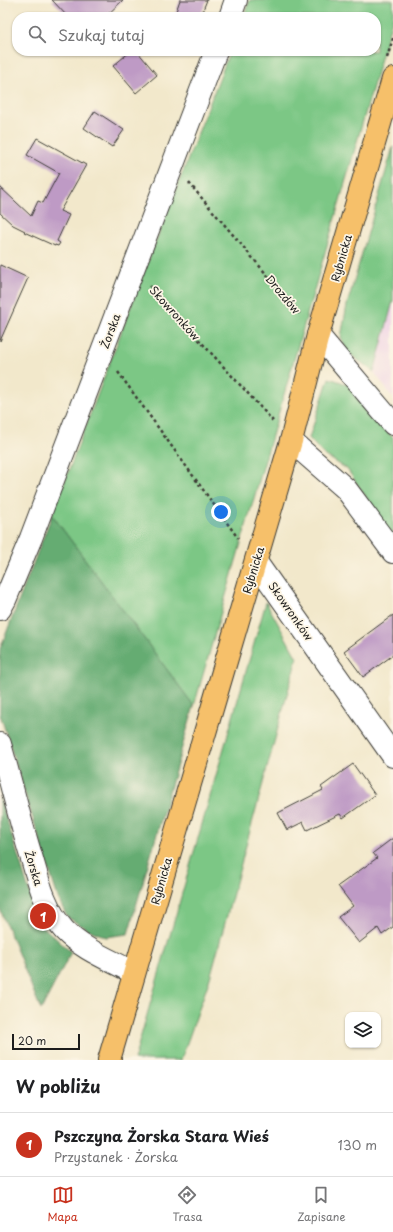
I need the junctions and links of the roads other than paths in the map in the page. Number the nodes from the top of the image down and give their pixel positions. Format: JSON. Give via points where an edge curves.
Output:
{"nodes":[{"id":1,"x":236,"y":0,"type":"edge"},
{"id":2,"x":232,"y":12,"type":"edge"},
{"id":3,"x":214,"y":56,"type":"edge"},
{"id":4,"x":393,"y":79,"type":"edge"},
{"id":5,"x":318,"y":335,"type":"junction"},
{"id":6,"x":393,"y":424,"type":"edge"},
{"id":7,"x":291,"y":441,"type":"junction"},
{"id":8,"x":393,"y":552,"type":"edge"},
{"id":9,"x":256,"y":562,"type":"junction"},
{"id":10,"x":0,"y":609,"type":"edge"},
{"id":11,"x":0,"y":744,"type":"edge"},
{"id":12,"x":393,"y":756,"type":"edge"},
{"id":13,"x":134,"y":973,"type":"junction"},
{"id":14,"x":109,"y":1060,"type":"edge"}],
"edges":[{"from":1,"to":2,"type":"street"},
{"from":3,"to":10,"type":"street","name":"Żorska","via":[[31,538]]},
{"from":4,"to":5,"type":"main road","name":"Rybnicka"},
{"from":5,"to":6,"type":"street"},
{"from":5,"to":7,"type":"main road","name":"Rybnicka"},
{"from":7,"to":8,"type":"street","via":[[346,489]]},
{"from":7,"to":9,"type":"main road","name":"Rybnicka"},
{"from":9,"to":12,"type":"street","name":"Skowronków"},
{"from":9,"to":13,"type":"main road","name":"Rybnicka"},
{"from":11,"to":13,"type":"street","name":"Żorska","via":[[26,841],[49,909],[64,930],[83,946]]},
{"from":13,"to":14,"type":"main road","name":"Rybnicka"}]}
